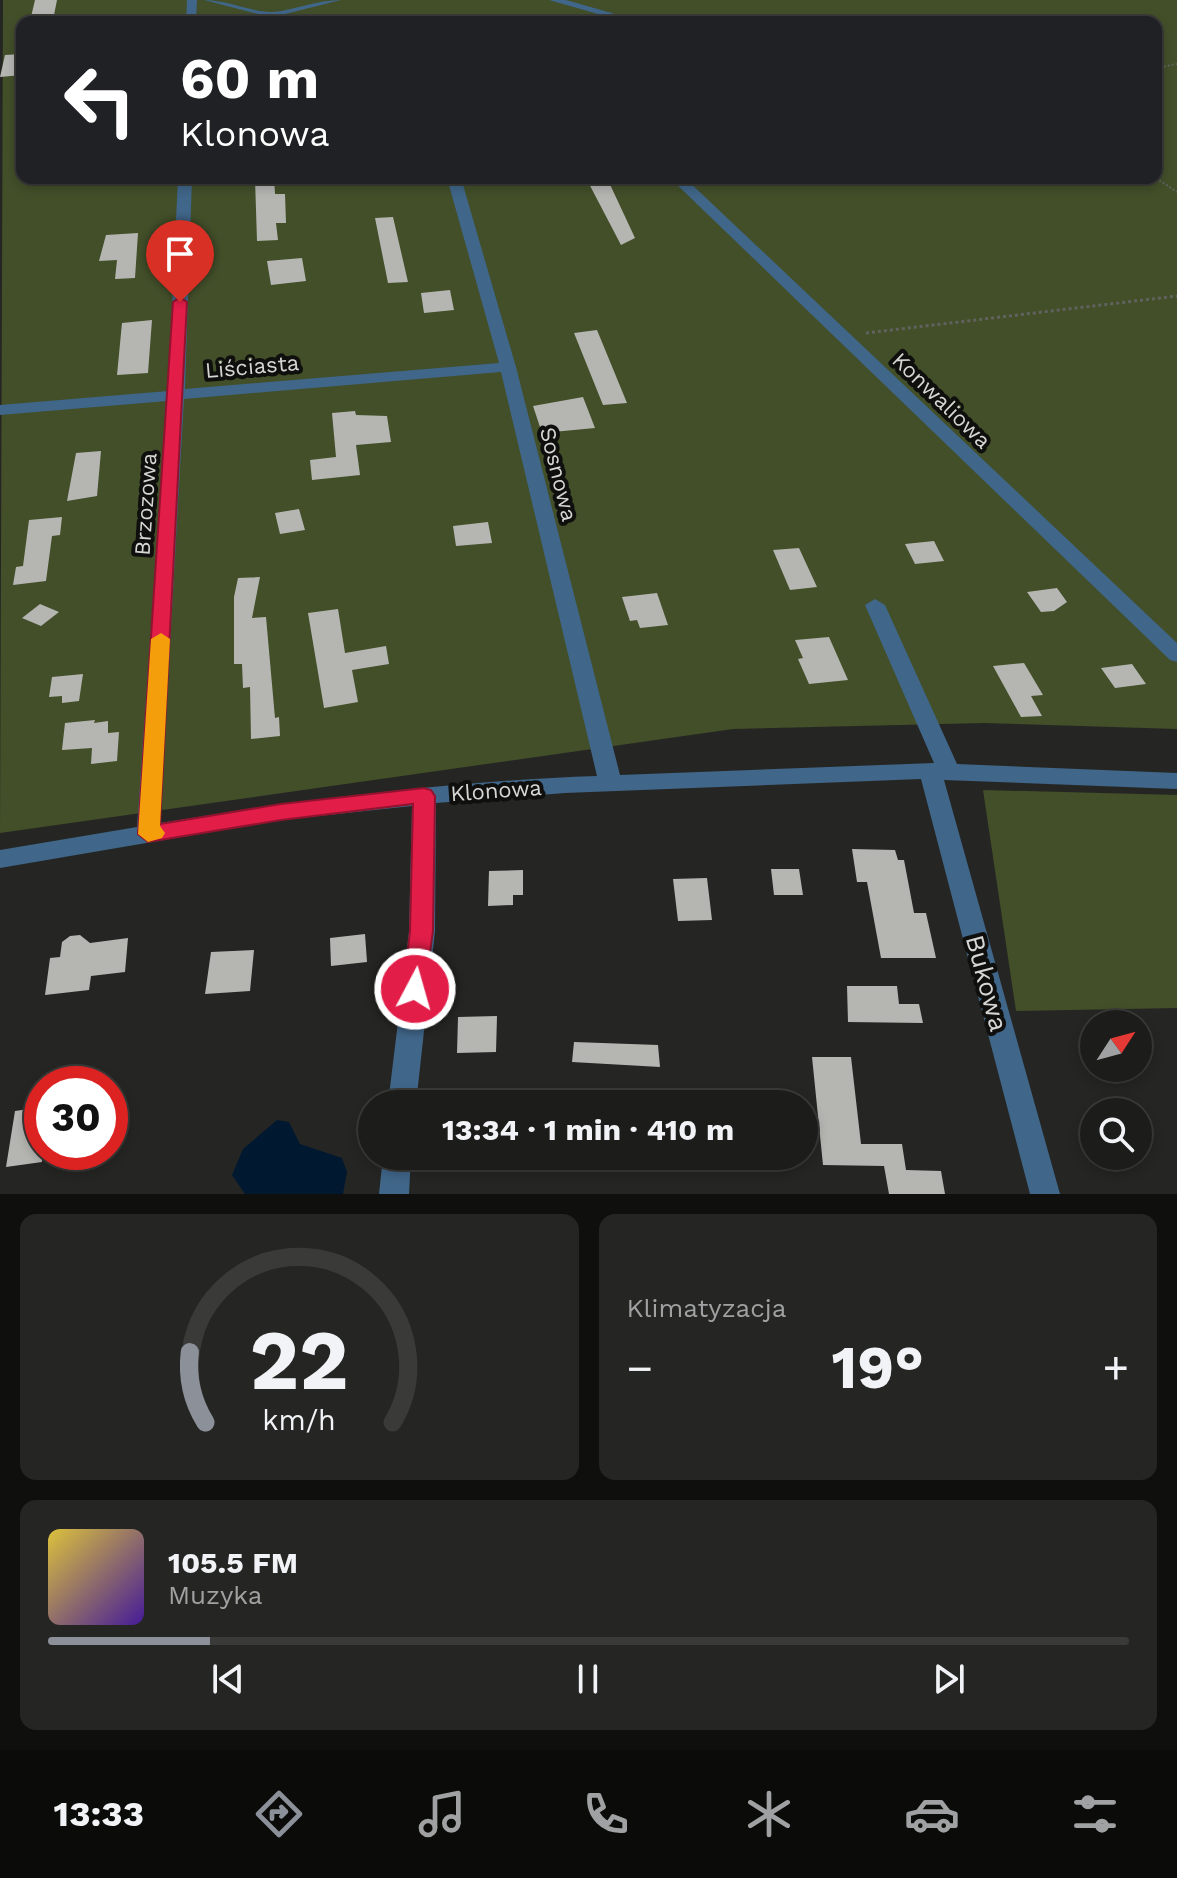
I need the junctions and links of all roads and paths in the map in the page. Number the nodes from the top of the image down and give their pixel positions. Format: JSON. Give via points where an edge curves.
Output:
{"nodes":[{"id":1,"x":209,"y":0,"type":"edge"},
{"id":2,"x":336,"y":0,"type":"edge"},
{"id":3,"x":554,"y":0,"type":"edge"},
{"id":4,"x":272,"y":15,"type":"junction"},
{"id":5,"x":269,"y":16,"type":"edge"},
{"id":6,"x":276,"y":16,"type":"edge"},
{"id":7,"x":615,"y":16,"type":"edge"},
{"id":8,"x":185,"y":184,"type":"edge"},
{"id":9,"x":456,"y":184,"type":"edge"},
{"id":10,"x":683,"y":184,"type":"edge"},
{"id":11,"x":1177,"y":296,"type":"edge"},
{"id":12,"x":843,"y":336,"type":"junction"},
{"id":13,"x":508,"y":367,"type":"junction"},
{"id":14,"x":176,"y":394,"type":"junction"},
{"id":15,"x":0,"y":410,"type":"edge"},
{"id":16,"x":875,"y":605,"type":"dead end"},
{"id":17,"x":1177,"y":655,"type":"edge"},
{"id":18,"x":939,"y":771,"type":"junction"},
{"id":19,"x":1177,"y":781,"type":"edge"},
{"id":20,"x":611,"y":784,"type":"junction"},
{"id":21,"x":424,"y":796,"type":"junction"},
{"id":22,"x":148,"y":834,"type":"junction"},
{"id":23,"x":0,"y":859,"type":"edge"},
{"id":24,"x":404,"y":1090,"type":"edge"},
{"id":25,"x":396,"y":1170,"type":"edge"},
{"id":26,"x":394,"y":1194,"type":"edge"},
{"id":27,"x":1045,"y":1194,"type":"edge"}],
"edges":[{"from":1,"to":4,"type":"street"},
{"from":2,"to":4,"type":"street"},
{"from":3,"to":7,"type":"street"},
{"from":4,"to":5,"type":"street"},
{"from":4,"to":6,"type":"street"},
{"from":8,"to":14,"type":"street","name":"Brzozowa"},
{"from":9,"to":13,"type":"street","name":"Sosnowa"},
{"from":10,"to":12,"type":"street","name":"Konwaliowa"},
{"from":11,"to":12,"type":"path"},
{"from":12,"to":17,"type":"street","name":"Konwaliowa"},
{"from":13,"to":14,"type":"street","name":"Liściasta"},
{"from":13,"to":20,"type":"street","name":"Sosnowa"},
{"from":14,"to":15,"type":"street","name":"Liściasta"},
{"from":14,"to":22,"type":"street","name":"Brzozowa"},
{"from":16,"to":18,"type":"street"},
{"from":18,"to":19,"type":"street","name":"Klonowa"},
{"from":18,"to":20,"type":"street","name":"Klonowa"},
{"from":18,"to":27,"type":"street","name":"Bukowa"},
{"from":20,"to":21,"type":"street","name":"Klonowa"},
{"from":21,"to":22,"type":"street","name":"Klonowa"},
{"from":21,"to":24,"type":"street","via":[[422,931]]},
{"from":22,"to":23,"type":"street","name":"Klonowa"},
{"from":25,"to":26,"type":"street"}]}
